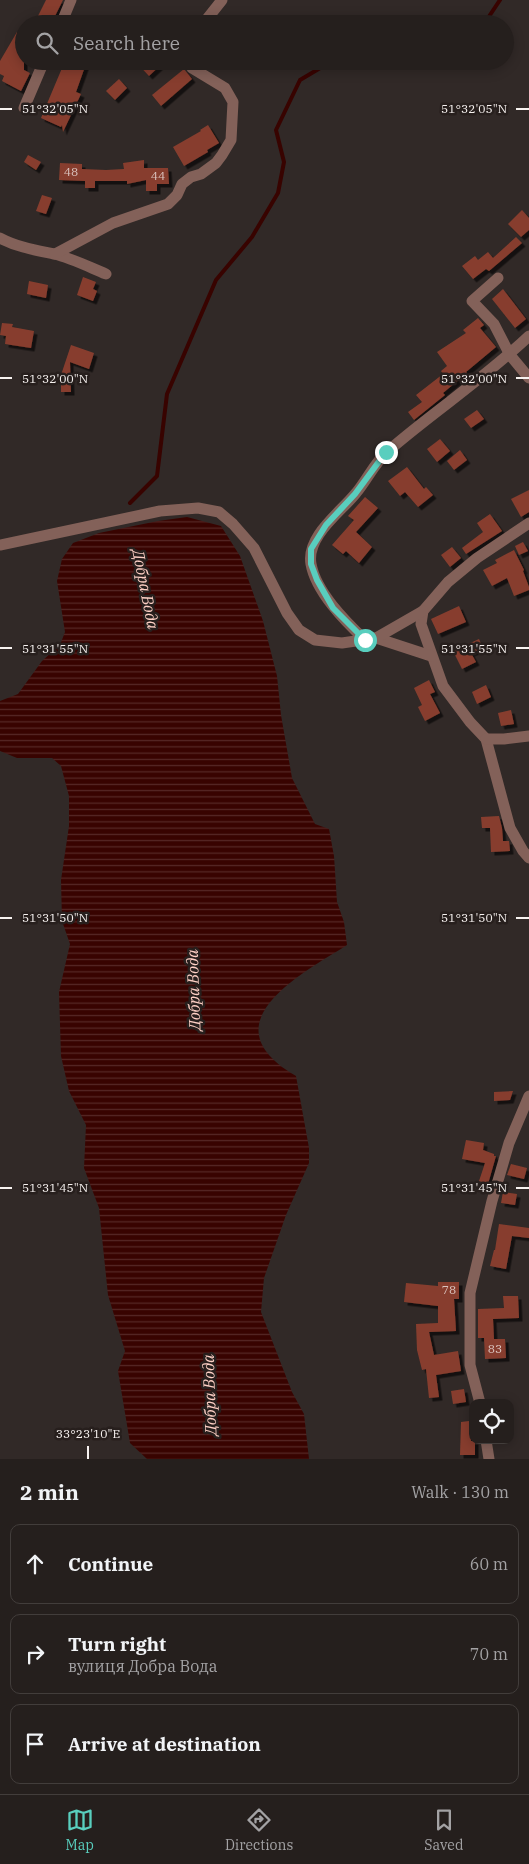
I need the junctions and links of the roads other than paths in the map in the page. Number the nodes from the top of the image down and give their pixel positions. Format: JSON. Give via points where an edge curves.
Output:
{"nodes":[{"id":1,"x":71,"y":0,"type":"edge"},
{"id":2,"x":222,"y":0,"type":"edge"},
{"id":3,"x":64,"y":15,"type":"edge"},
{"id":4,"x":210,"y":15,"type":"edge"},
{"id":5,"x":40,"y":70,"type":"edge"},
{"id":6,"x":195,"y":70,"type":"edge"},
{"id":7,"x":24,"y":108,"type":"dead end"},
{"id":8,"x":0,"y":238,"type":"edge"},
{"id":9,"x":55,"y":254,"type":"junction"},
{"id":10,"x":106,"y":274,"type":"dead end"},
{"id":11,"x":498,"y":278,"type":"dead end"},
{"id":12,"x":529,"y":336,"type":"edge"},
{"id":13,"x":510,"y":355,"type":"junction"},
{"id":14,"x":529,"y":378,"type":"edge"},
{"id":15,"x":529,"y":523,"type":"edge"},
{"id":16,"x":0,"y":534,"type":"edge"},
{"id":17,"x":16,"y":541,"type":"junction"},
{"id":18,"x":0,"y":545,"type":"edge"},
{"id":19,"x":423,"y":612,"type":"junction"},
{"id":20,"x":370,"y":639,"type":"junction"},
{"id":21,"x":431,"y":656,"type":"junction"},
{"id":22,"x":529,"y":736,"type":"edge"},
{"id":23,"x":486,"y":739,"type":"junction"},
{"id":24,"x":529,"y":858,"type":"edge"},
{"id":25,"x":529,"y":1096,"type":"edge"},
{"id":26,"x":479,"y":1399,"type":"edge"},
{"id":27,"x":487,"y":1444,"type":"edge"},
{"id":28,"x":489,"y":1459,"type":"edge"}],
"edges":[{"from":1,"to":3,"type":"street"},
{"from":2,"to":4,"type":"street"},
{"from":5,"to":7,"type":"street"},
{"from":6,"to":9,"type":"street","via":[[225,88],[233,102],[231,140],[216,163],[182,184],[168,204],[113,223]]},
{"from":8,"to":9,"type":"street","via":[[37,252]]},
{"from":9,"to":10,"type":"street"},
{"from":11,"to":13,"type":"street","via":[[472,301],[494,324]]},
{"from":12,"to":13,"type":"street"},
{"from":13,"to":14,"type":"street"},
{"from":13,"to":20,"type":"street","via":[[386,452],[355,494],[326,525],[311,549],[311,564],[333,608]]},
{"from":15,"to":19,"type":"street","via":[[448,582]]},
{"from":16,"to":17,"type":"street"},
{"from":17,"to":18,"type":"street"},
{"from":17,"to":20,"type":"street","via":[[160,511],[198,508],[219,512],[254,548],[299,630],[315,640],[342,643]]},
{"from":19,"to":20,"type":"street"},
{"from":19,"to":21,"type":"street","via":[[421,624]]},
{"from":20,"to":21,"type":"street"},
{"from":21,"to":23,"type":"street","via":[[443,686]]},
{"from":22,"to":23,"type":"street"},
{"from":23,"to":24,"type":"street","via":[[510,828]]},
{"from":25,"to":26,"type":"street","via":[[492,1201],[470,1293],[470,1365]]},
{"from":27,"to":28,"type":"street"}]}
